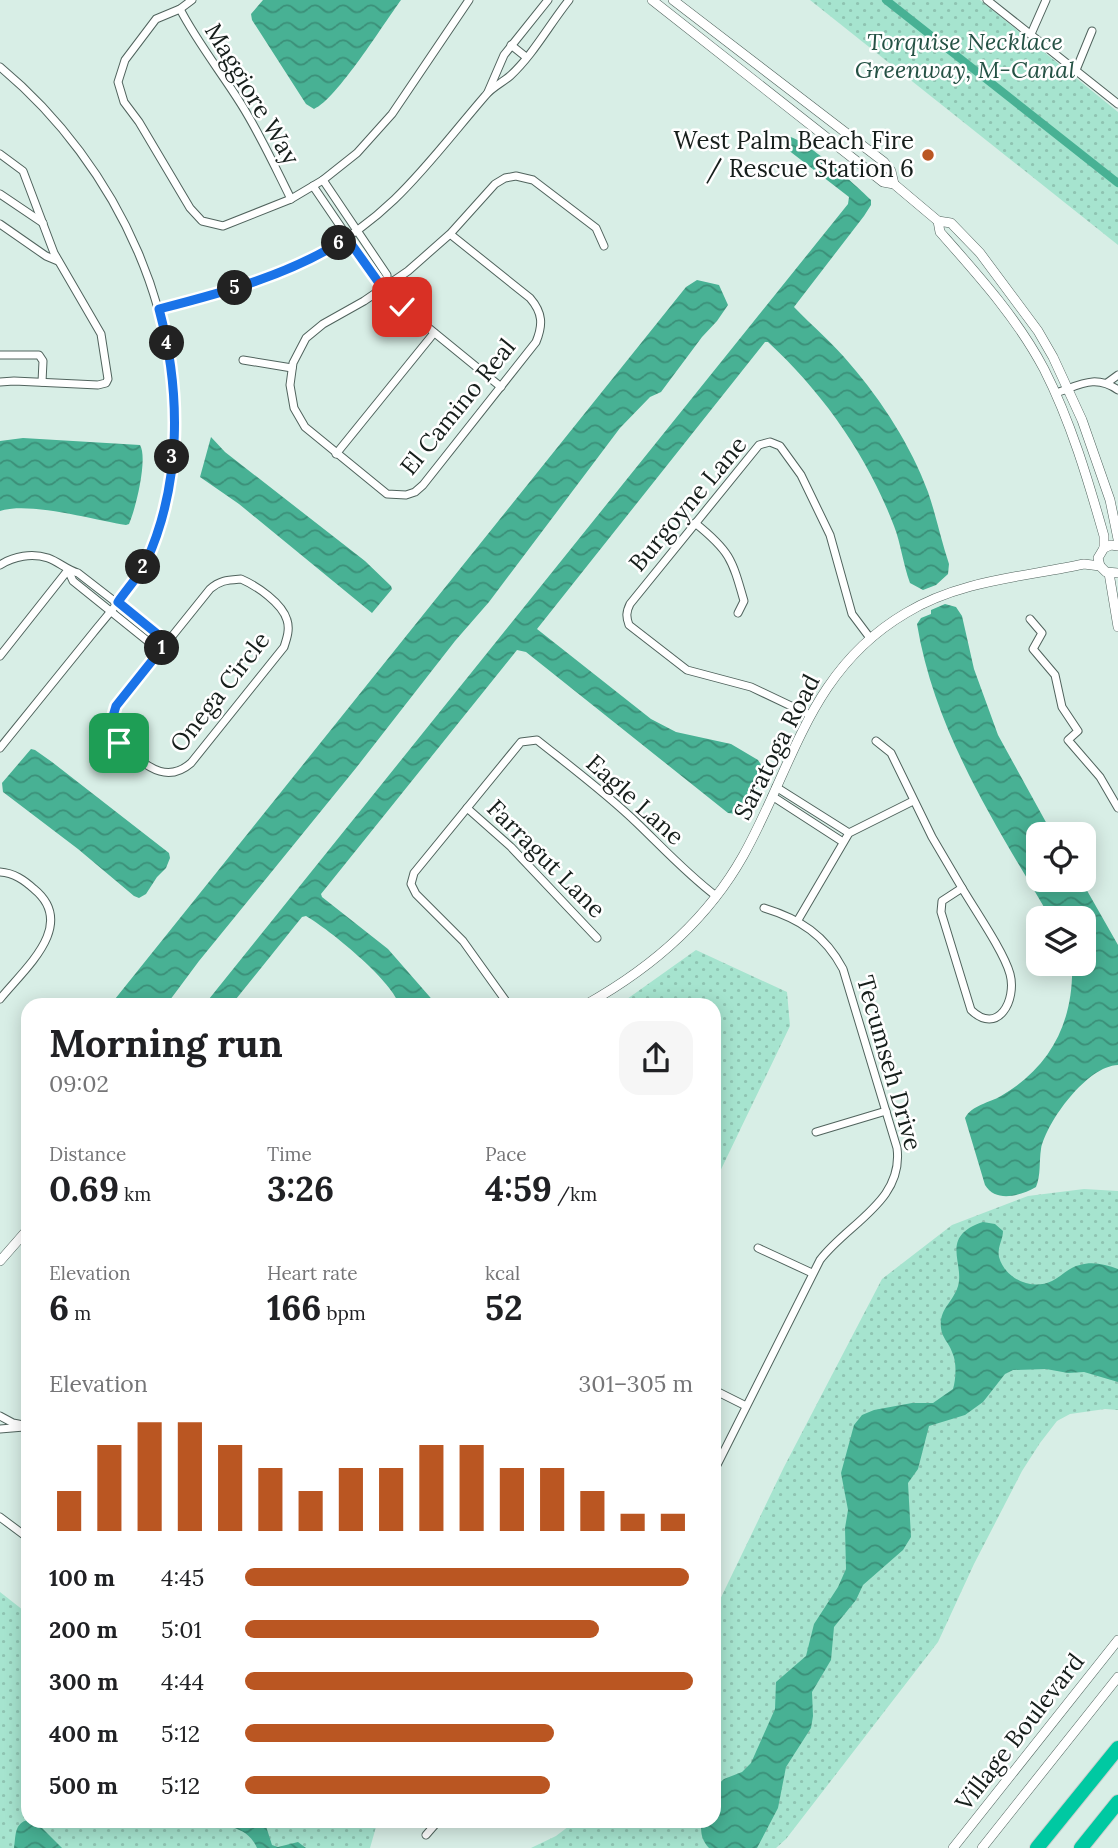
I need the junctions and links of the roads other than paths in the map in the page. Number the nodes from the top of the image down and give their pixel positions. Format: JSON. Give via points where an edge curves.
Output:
{"nodes":[{"id":1,"x":192,"y":0,"type":"edge"},
{"id":2,"x":469,"y":0,"type":"edge"},
{"id":3,"x":548,"y":0,"type":"edge"},
{"id":4,"x":569,"y":0,"type":"edge"},
{"id":5,"x":652,"y":0,"type":"edge"},
{"id":6,"x":673,"y":0,"type":"edge"},
{"id":7,"x":987,"y":0,"type":"edge"},
{"id":8,"x":1046,"y":0,"type":"edge"},
{"id":9,"x":542,"y":7,"type":"junction"},
{"id":10,"x":180,"y":9,"type":"junction"},
{"id":11,"x":555,"y":18,"type":"junction"},
{"id":12,"x":1092,"y":31,"type":"dead end"},
{"id":13,"x":1031,"y":34,"type":"junction"},
{"id":14,"x":511,"y":45,"type":"junction"},
{"id":15,"x":526,"y":57,"type":"junction"},
{"id":16,"x":0,"y":67,"type":"edge"},
{"id":17,"x":1076,"y":70,"type":"junction"},
{"id":18,"x":487,"y":92,"type":"junction"},
{"id":19,"x":1118,"y":104,"type":"edge"},
{"id":20,"x":0,"y":154,"type":"edge"},
{"id":21,"x":323,"y":180,"type":"junction"},
{"id":22,"x":894,"y":184,"type":"junction"},
{"id":23,"x":313,"y":186,"type":"junction"},
{"id":24,"x":0,"y":194,"type":"edge"},
{"id":25,"x":291,"y":199,"type":"junction"},
{"id":26,"x":938,"y":221,"type":"junction"},
{"id":27,"x":43,"y":223,"type":"junction"},
{"id":28,"x":0,"y":224,"type":"edge"},
{"id":29,"x":357,"y":231,"type":"junction"},
{"id":30,"x":450,"y":234,"type":"junction"},
{"id":31,"x":347,"y":238,"type":"junction"},
{"id":32,"x":604,"y":246,"type":"dead end"},
{"id":33,"x":58,"y":261,"type":"junction"},
{"id":34,"x":387,"y":287,"type":"junction"},
{"id":35,"x":159,"y":309,"type":"junction"},
{"id":36,"x":433,"y":332,"type":"junction"},
{"id":37,"x":0,"y":355,"type":"edge"},
{"id":38,"x":243,"y":360,"type":"dead end"},
{"id":39,"x":292,"y":368,"type":"junction"},
{"id":40,"x":1118,"y":375,"type":"edge"},
{"id":41,"x":0,"y":382,"type":"edge"},
{"id":42,"x":42,"y":382,"type":"junction"},
{"id":43,"x":1107,"y":383,"type":"junction"},
{"id":44,"x":501,"y":387,"type":"junction"},
{"id":45,"x":1068,"y":389,"type":"junction"},
{"id":46,"x":1118,"y":390,"type":"edge"},
{"id":47,"x":1056,"y":393,"type":"junction"},
{"id":48,"x":335,"y":454,"type":"junction"},
{"id":49,"x":695,"y":523,"type":"junction"},
{"id":50,"x":1118,"y":539,"type":"edge"},
{"id":51,"x":1118,"y":546,"type":"edge"},
{"id":52,"x":1101,"y":551,"type":"junction"},
{"id":53,"x":1084,"y":564,"type":"junction"},
{"id":54,"x":0,"y":565,"type":"edge"},
{"id":55,"x":1100,"y":566,"type":"junction"},
{"id":56,"x":68,"y":570,"type":"junction"},
{"id":57,"x":1114,"y":573,"type":"edge"},
{"id":58,"x":118,"y":602,"type":"junction"},
{"id":59,"x":110,"y":611,"type":"junction"},
{"id":60,"x":738,"y":613,"type":"dead end"},
{"id":61,"x":1030,"y":619,"type":"dead end"},
{"id":62,"x":1118,"y":627,"type":"edge"},
{"id":63,"x":870,"y":638,"type":"junction"},
{"id":64,"x":167,"y":642,"type":"junction"},
{"id":65,"x":160,"y":651,"type":"junction"},
{"id":66,"x":0,"y":656,"type":"edge"},
{"id":67,"x":810,"y":715,"type":"junction"},
{"id":68,"x":876,"y":741,"type":"dead end"},
{"id":69,"x":0,"y":748,"type":"edge"},
{"id":70,"x":774,"y":792,"type":"junction"},
{"id":71,"x":913,"y":801,"type":"junction"},
{"id":72,"x":467,"y":808,"type":"junction"},
{"id":73,"x":1118,"y":808,"type":"edge"},
{"id":74,"x":849,"y":833,"type":"junction"},
{"id":75,"x":842,"y":842,"type":"junction"},
{"id":76,"x":0,"y":872,"type":"edge"},
{"id":77,"x":962,"y":888,"type":"junction"},
{"id":78,"x":716,"y":896,"type":"junction"},
{"id":79,"x":764,"y":908,"type":"dead end"},
{"id":80,"x":798,"y":920,"type":"junction"},
{"id":81,"x":597,"y":938,"type":"dead end"},
{"id":82,"x":504,"y":998,"type":"edge"},
{"id":83,"x":597,"y":998,"type":"edge"},
{"id":84,"x":0,"y":999,"type":"edge"},
{"id":85,"x":886,"y":1111,"type":"junction"},
{"id":86,"x":816,"y":1132,"type":"dead end"},
{"id":87,"x":21,"y":1237,"type":"edge"},
{"id":88,"x":758,"y":1248,"type":"dead end"},
{"id":89,"x":0,"y":1261,"type":"edge"},
{"id":90,"x":812,"y":1273,"type":"junction"},
{"id":91,"x":721,"y":1394,"type":"edge"},
{"id":92,"x":746,"y":1406,"type":"junction"},
{"id":93,"x":0,"y":1416,"type":"edge"},
{"id":94,"x":21,"y":1425,"type":"edge"},
{"id":95,"x":21,"y":1427,"type":"edge"},
{"id":96,"x":0,"y":1429,"type":"edge"},
{"id":97,"x":721,"y":1457,"type":"edge"},
{"id":98,"x":0,"y":1517,"type":"edge"},
{"id":99,"x":21,"y":1533,"type":"edge"},
{"id":100,"x":1118,"y":1640,"type":"edge"},
{"id":101,"x":1118,"y":1677,"type":"edge"},
{"id":102,"x":1118,"y":1748,"type":"edge"},
{"id":103,"x":1118,"y":1802,"type":"edge"},
{"id":104,"x":432,"y":1828,"type":"edge"},
{"id":105,"x":426,"y":1835,"type":"dead end"},
{"id":106,"x":953,"y":1848,"type":"edge"},
{"id":107,"x":982,"y":1848,"type":"edge"},
{"id":108,"x":1037,"y":1848,"type":"edge"},
{"id":109,"x":1081,"y":1848,"type":"edge"}],
"edges":[{"from":1,"to":10,"type":"street"},
{"from":2,"to":21,"type":"street","via":[[392,114],[357,153]]},
{"from":3,"to":9,"type":"street"},
{"from":4,"to":11,"type":"street"},
{"from":5,"to":22,"type":"street","via":[[883,182]]},
{"from":6,"to":22,"type":"street","via":[[884,162]]},
{"from":7,"to":13,"type":"street"},
{"from":8,"to":13,"type":"street"},
{"from":9,"to":11,"type":"street"},
{"from":9,"to":14,"type":"street"},
{"from":10,"to":25,"type":"street","name":"Maggiore Way","via":[[242,105]]},
{"from":10,"to":25,"type":"street","via":[[156,19],[125,60],[118,82],[124,102],[202,221],[223,226]]},
{"from":11,"to":15,"type":"street"},
{"from":12,"to":17,"type":"street"},
{"from":13,"to":17,"type":"street"},
{"from":14,"to":15,"type":"street"},
{"from":14,"to":18,"type":"street"},
{"from":15,"to":18,"type":"street"},
{"from":16,"to":35,"type":"street","via":[[41,106],[96,176],[130,236]]},
{"from":17,"to":19,"type":"street"},
{"from":18,"to":29,"type":"street","via":[[411,185]]},
{"from":20,"to":27,"type":"street","via":[[23,171]]},
{"from":21,"to":23,"type":"street"},
{"from":21,"to":29,"type":"street"},
{"from":22,"to":26,"type":"street"},
{"from":23,"to":25,"type":"street"},
{"from":23,"to":31,"type":"street"},
{"from":24,"to":27,"type":"street"},
{"from":26,"to":45,"type":"street","via":[[951,223],[994,272],[1038,331]]},
{"from":26,"to":47,"type":"street","via":[[940,232],[1010,316]]},
{"from":27,"to":33,"type":"street"},
{"from":28,"to":33,"type":"street"},
{"from":29,"to":31,"type":"street"},
{"from":29,"to":34,"type":"street","via":[[387,275]]},
{"from":30,"to":32,"type":"street","name":"El Camino Real","via":[[495,184],[522,177],[533,180],[596,228]]},
{"from":30,"to":34,"type":"street","name":"El Camino Real"},
{"from":30,"to":44,"type":"street","name":"El Camino Real","via":[[538,307],[542,318],[536,342]]},
{"from":31,"to":34,"type":"street","via":[[379,283]]},
{"from":31,"to":35,"type":"street","via":[[267,278]]},
{"from":33,"to":42,"type":"street","via":[[101,334],[108,381],[98,385]]},
{"from":34,"to":36,"type":"street","via":[[402,307]]},
{"from":34,"to":39,"type":"street","name":"El Camino Real","via":[[314,330]]},
{"from":35,"to":58,"type":"street","via":[[173,386],[172,464],[162,515],[145,564]]},
{"from":36,"to":44,"type":"street"},
{"from":36,"to":48,"type":"street"},
{"from":37,"to":42,"type":"street","via":[[39,355]]},
{"from":38,"to":39,"type":"street"},
{"from":39,"to":48,"type":"street","name":"El Camino Real","via":[[291,397],[299,418]]},
{"from":40,"to":43,"type":"street"},
{"from":41,"to":42,"type":"street"},
{"from":43,"to":45,"type":"street","via":[[1091,381]]},
{"from":43,"to":46,"type":"street"},
{"from":44,"to":48,"type":"street","name":"El Camino Real","via":[[415,492],[387,494]]},
{"from":45,"to":47,"type":"street"},
{"from":45,"to":50,"type":"street","via":[[1110,500]]},
{"from":47,"to":52,"type":"street","via":[[1092,492],[1104,536]]},
{"from":49,"to":60,"type":"street","via":[[730,557],[744,601]]},
{"from":49,"to":63,"type":"street","name":"Burgoyne Lane","via":[[755,449],[775,443],[813,497],[834,547],[852,614]]},
{"from":49,"to":67,"type":"street","name":"Burgoyne Lane","via":[[627,609],[629,625],[677,664],[704,677],[751,687]]},
{"from":51,"to":52,"type":"street"},
{"from":52,"to":53,"type":"street","name":"Saratoga Road"},
{"from":52,"to":55,"type":"street"},
{"from":53,"to":55,"type":"street","name":"Saratoga Road"},
{"from":53,"to":63,"type":"street","name":"Saratoga Road","via":[[947,593],[907,612]]},
{"from":54,"to":56,"type":"street","via":[[11,558],[38,556]]},
{"from":55,"to":57,"type":"street"},
{"from":56,"to":58,"type":"street"},
{"from":56,"to":59,"type":"street","via":[[73,581]]},
{"from":56,"to":66,"type":"street"},
{"from":57,"to":62,"type":"street"},
{"from":58,"to":59,"type":"street"},
{"from":58,"to":64,"type":"street"},
{"from":59,"to":65,"type":"street"},
{"from":59,"to":69,"type":"street"},
{"from":61,"to":73,"type":"street","via":[[1042,633],[1033,649],[1055,675],[1062,707],[1078,731],[1068,740],[1100,777]]},
{"from":63,"to":67,"type":"street","name":"Saratoga Road","via":[[838,671]]},
{"from":64,"to":65,"type":"street","name":"Onega Circle"},
{"from":64,"to":65,"type":"street","name":"Onega Circle","via":[[210,589],[224,580],[251,584],[282,610],[288,621],[284,647],[191,763],[175,772],[151,769],[119,743],[111,723],[116,706]]},
{"from":67,"to":70,"type":"street","name":"Saratoga Road"},
{"from":68,"to":71,"type":"street","via":[[891,753]]},
{"from":70,"to":74,"type":"street"},
{"from":70,"to":75,"type":"street"},
{"from":70,"to":78,"type":"street","name":"Saratoga Road","via":[[742,858]]},
{"from":71,"to":74,"type":"street"},
{"from":71,"to":77,"type":"street"},
{"from":72,"to":78,"type":"street","name":"Eagle Lane","via":[[516,746],[537,740]]},
{"from":72,"to":81,"type":"street","name":"Farragut Lane","via":[[511,847]]},
{"from":72,"to":82,"type":"street","via":[[414,873],[411,884],[463,941]]},
{"from":74,"to":75,"type":"street"},
{"from":75,"to":80,"type":"street"},
{"from":76,"to":84,"type":"street","via":[[13,874],[39,892],[48,901],[52,917],[46,940]]},
{"from":77,"to":77,"type":"street","via":[[1011,979],[1007,1005],[990,1020],[971,1010],[941,912],[942,901]]},
{"from":78,"to":83,"type":"street","name":"Saratoga Road","via":[[664,952]]},
{"from":79,"to":80,"type":"street","name":"Tecumseh Drive"},
{"from":80,"to":85,"type":"street","name":"Tecumseh Drive","via":[[828,946],[843,969]]},
{"from":85,"to":86,"type":"street"},
{"from":85,"to":90,"type":"street","name":"Tecumseh Drive","via":[[898,1154],[892,1185],[881,1201],[830,1247]]},
{"from":87,"to":89,"type":"street"},
{"from":88,"to":90,"type":"street"},
{"from":90,"to":92,"type":"street","name":"Tecumseh Drive"},
{"from":91,"to":92,"type":"street"},
{"from":92,"to":97,"type":"street","name":"Tecumseh Drive"},
{"from":93,"to":94,"type":"street"},
{"from":95,"to":96,"type":"street"},
{"from":98,"to":99,"type":"street"},
{"from":100,"to":106,"type":"street","name":"Village Boulevard"},
{"from":101,"to":107,"type":"street","name":"Village Boulevard"},
{"from":102,"to":108,"type":"highway"},
{"from":103,"to":109,"type":"highway"},
{"from":104,"to":105,"type":"street"}]}
